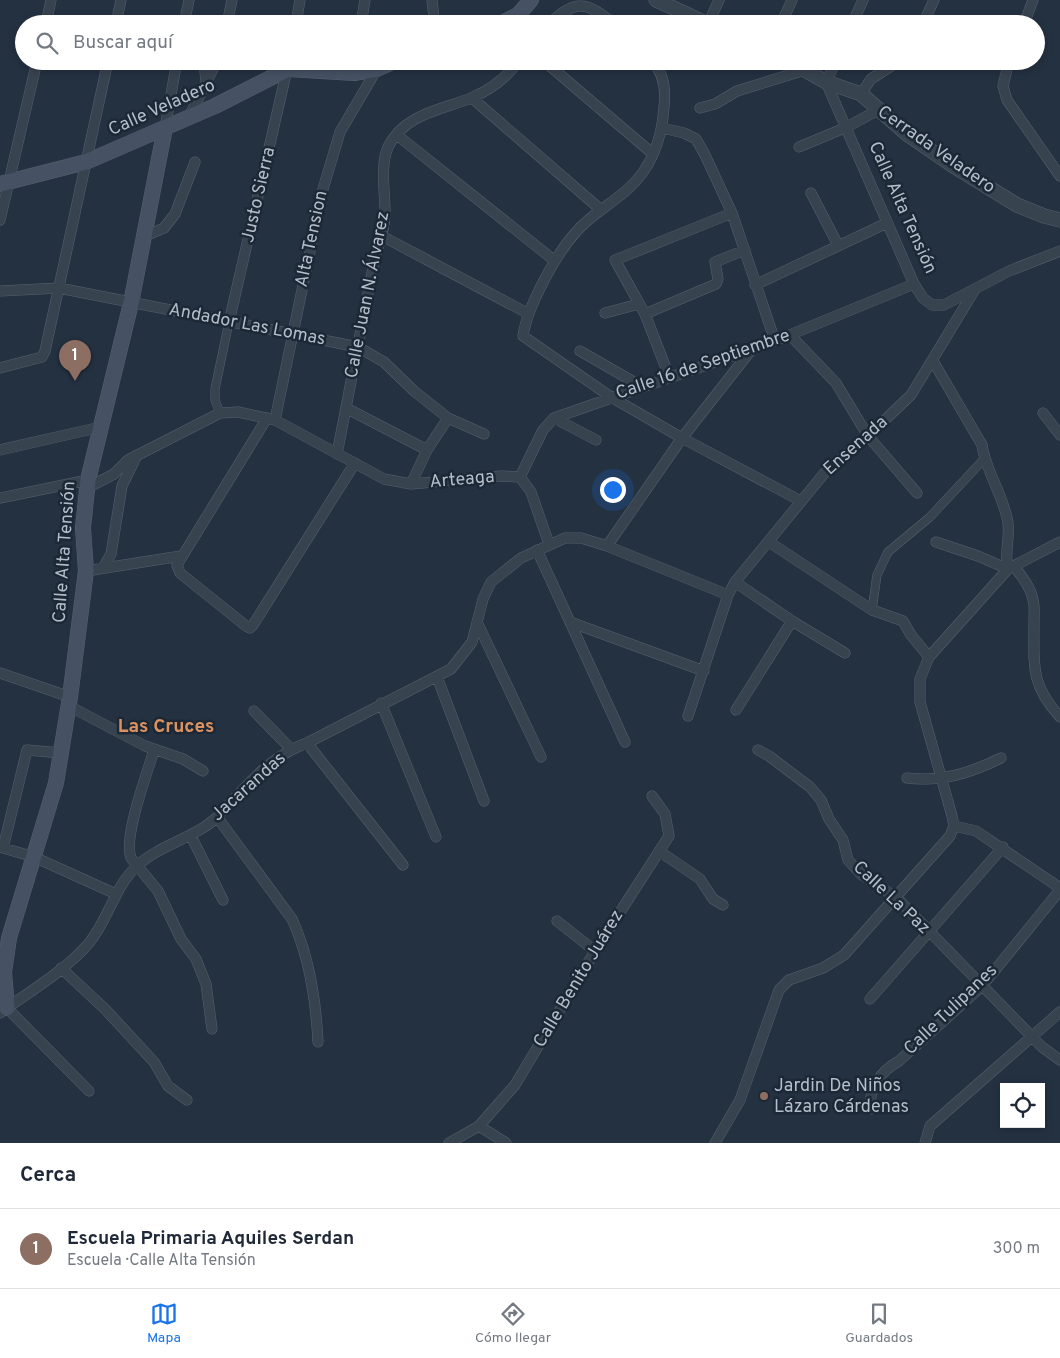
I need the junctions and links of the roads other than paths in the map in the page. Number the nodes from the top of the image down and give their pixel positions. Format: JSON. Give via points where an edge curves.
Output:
{"nodes":[{"id":1,"x":51,"y":0,"type":"edge"},
{"id":2,"x":121,"y":0,"type":"edge"},
{"id":3,"x":189,"y":0,"type":"edge"},
{"id":4,"x":232,"y":0,"type":"edge"},
{"id":5,"x":300,"y":0,"type":"edge"},
{"id":6,"x":365,"y":0,"type":"edge"},
{"id":7,"x":432,"y":0,"type":"edge"},
{"id":8,"x":531,"y":0,"type":"edge"},
{"id":9,"x":656,"y":0,"type":"edge"},
{"id":10,"x":719,"y":0,"type":"edge"},
{"id":11,"x":792,"y":0,"type":"edge"},
{"id":12,"x":863,"y":0,"type":"edge"},
{"id":13,"x":934,"y":0,"type":"edge"},
{"id":14,"x":1033,"y":0,"type":"edge"},
{"id":15,"x":596,"y":2,"type":"edge"},
{"id":16,"x":48,"y":15,"type":"edge"},
{"id":17,"x":118,"y":15,"type":"edge"},
{"id":18,"x":186,"y":15,"type":"edge"},
{"id":19,"x":228,"y":15,"type":"edge"},
{"id":20,"x":298,"y":15,"type":"edge"},
{"id":21,"x":362,"y":15,"type":"edge"},
{"id":22,"x":434,"y":15,"type":"edge"},
{"id":23,"x":518,"y":15,"type":"edge"},
{"id":24,"x":555,"y":15,"type":"edge"},
{"id":25,"x":607,"y":15,"type":"edge"},
{"id":26,"x":688,"y":15,"type":"edge"},
{"id":27,"x":712,"y":15,"type":"edge"},
{"id":28,"x":785,"y":15,"type":"edge"},
{"id":29,"x":856,"y":15,"type":"edge"},
{"id":30,"x":926,"y":15,"type":"edge"},
{"id":31,"x":1027,"y":15,"type":"edge"},
{"id":32,"x":35,"y":70,"type":"edge"},
{"id":33,"x":106,"y":70,"type":"edge"},
{"id":34,"x":175,"y":70,"type":"edge"},
{"id":35,"x":205,"y":70,"type":"edge"},
{"id":36,"x":214,"y":70,"type":"edge"},
{"id":37,"x":279,"y":70,"type":"edge"},
{"id":38,"x":288,"y":70,"type":"edge"},
{"id":39,"x":330,"y":70,"type":"edge"},
{"id":40,"x":365,"y":70,"type":"edge"},
{"id":41,"x":383,"y":70,"type":"edge"},
{"id":42,"x":512,"y":70,"type":"edge"},
{"id":43,"x":555,"y":70,"type":"edge"},
{"id":44,"x":658,"y":70,"type":"edge"},
{"id":45,"x":805,"y":70,"type":"joint"},
{"id":46,"x":832,"y":70,"type":"edge"},
{"id":47,"x":885,"y":70,"type":"edge"},
{"id":48,"x":1007,"y":70,"type":"edge"},
{"id":49,"x":206,"y":82,"type":"junction"},
{"id":50,"x":826,"y":82,"type":"junction"},
{"id":51,"x":861,"y":94,"type":"junction"},
{"id":52,"x":472,"y":98,"type":"junction"},
{"id":53,"x":700,"y":108,"type":"dead end"},
{"id":54,"x":878,"y":110,"type":"junction"},
{"id":55,"x":189,"y":117,"type":"junction"},
{"id":56,"x":847,"y":127,"type":"junction"},
{"id":57,"x":165,"y":128,"type":"junction"},
{"id":58,"x":662,"y":128,"type":"junction"},
{"id":59,"x":397,"y":135,"type":"junction"},
{"id":60,"x":799,"y":147,"type":"dead end"},
{"id":61,"x":653,"y":154,"type":"junction"},
{"id":62,"x":86,"y":162,"type":"junction"},
{"id":63,"x":195,"y":162,"type":"dead end"},
{"id":64,"x":1060,"y":176,"type":"edge"},
{"id":65,"x":4,"y":183,"type":"edge"},
{"id":66,"x":811,"y":193,"type":"dead end"},
{"id":67,"x":600,"y":209,"type":"junction"},
{"id":68,"x":732,"y":213,"type":"junction"},
{"id":69,"x":0,"y":220,"type":"edge"},
{"id":70,"x":1060,"y":220,"type":"edge"},
{"id":71,"x":887,"y":222,"type":"junction"},
{"id":72,"x":382,"y":236,"type":"junction"},
{"id":73,"x":143,"y":237,"type":"junction"},
{"id":74,"x":838,"y":245,"type":"junction"},
{"id":75,"x":745,"y":250,"type":"junction"},
{"id":76,"x":1060,"y":251,"type":"edge"},
{"id":77,"x":555,"y":261,"type":"junction"},
{"id":78,"x":914,"y":284,"type":"junction"},
{"id":79,"x":755,"y":286,"type":"junction"},
{"id":80,"x":59,"y":288,"type":"junction"},
{"id":81,"x":0,"y":291,"type":"edge"},
{"id":82,"x":974,"y":291,"type":"junction"},
{"id":83,"x":131,"y":303,"type":"junction"},
{"id":84,"x":639,"y":304,"type":"junction"},
{"id":85,"x":605,"y":313,"type":"dead end"},
{"id":86,"x":529,"y":314,"type":"junction"},
{"id":87,"x":645,"y":314,"type":"junction"},
{"id":88,"x":229,"y":322,"type":"junction"},
{"id":89,"x":293,"y":333,"type":"junction"},
{"id":90,"x":790,"y":335,"type":"junction"},
{"id":91,"x":775,"y":341,"type":"junction"},
{"id":92,"x":358,"y":347,"type":"junction"},
{"id":93,"x":752,"y":349,"type":"junction"},
{"id":94,"x":580,"y":351,"type":"dead end"},
{"id":95,"x":934,"y":361,"type":"junction"},
{"id":96,"x":0,"y":368,"type":"edge"},
{"id":97,"x":669,"y":376,"type":"junction"},
{"id":98,"x":641,"y":386,"type":"junction"},
{"id":99,"x":611,"y":397,"type":"junction"},
{"id":100,"x":346,"y":408,"type":"junction"},
{"id":101,"x":220,"y":412,"type":"junction"},
{"id":102,"x":1043,"y":413,"type":"dead end"},
{"id":103,"x":448,"y":418,"type":"junction"},
{"id":104,"x":554,"y":418,"type":"junction"},
{"id":105,"x":271,"y":419,"type":"junction"},
{"id":106,"x":101,"y":427,"type":"junction"},
{"id":107,"x":484,"y":434,"type":"dead end"},
{"id":108,"x":1060,"y":435,"type":"edge"},
{"id":109,"x":868,"y":436,"type":"junction"},
{"id":110,"x":682,"y":438,"type":"junction"},
{"id":111,"x":596,"y":440,"type":"dead end"},
{"id":112,"x":0,"y":450,"type":"edge"},
{"id":113,"x":427,"y":450,"type":"junction"},
{"id":114,"x":338,"y":454,"type":"junction"},
{"id":115,"x":137,"y":455,"type":"junction"},
{"id":116,"x":984,"y":459,"type":"junction"},
{"id":117,"x":355,"y":463,"type":"junction"},
{"id":118,"x":520,"y":477,"type":"junction"},
{"id":119,"x":87,"y":484,"type":"junction"},
{"id":120,"x":411,"y":484,"type":"junction"},
{"id":121,"x":917,"y":493,"type":"dead end"},
{"id":122,"x":0,"y":498,"type":"edge"},
{"id":123,"x":801,"y":501,"type":"junction"},
{"id":124,"x":769,"y":542,"type":"junction"},
{"id":125,"x":936,"y":542,"type":"dead end"},
{"id":126,"x":1060,"y":542,"type":"edge"},
{"id":127,"x":549,"y":544,"type":"junction"},
{"id":128,"x":607,"y":546,"type":"junction"},
{"id":129,"x":536,"y":550,"type":"junction"},
{"id":130,"x":179,"y":561,"type":"junction"},
{"id":131,"x":1011,"y":567,"type":"junction"},
{"id":132,"x":103,"y":568,"type":"junction"},
{"id":133,"x":86,"y":571,"type":"junction"},
{"id":134,"x":735,"y":582,"type":"junction"},
{"id":135,"x":728,"y":595,"type":"junction"},
{"id":136,"x":872,"y":610,"type":"junction"},
{"id":137,"x":792,"y":621,"type":"junction"},
{"id":138,"x":477,"y":622,"type":"junction"},
{"id":139,"x":570,"y":622,"type":"junction"},
{"id":140,"x":845,"y":653,"type":"dead end"},
{"id":141,"x":929,"y":657,"type":"junction"},
{"id":142,"x":704,"y":670,"type":"junction"},
{"id":143,"x":0,"y":673,"type":"edge"},
{"id":144,"x":437,"y":677,"type":"junction"},
{"id":145,"x":70,"y":701,"type":"junction"},
{"id":146,"x":381,"y":703,"type":"junction"},
{"id":147,"x":736,"y":710,"type":"dead end"},
{"id":148,"x":254,"y":711,"type":"dead end"},
{"id":149,"x":688,"y":716,"type":"dead end"},
{"id":150,"x":1060,"y":717,"type":"edge"},
{"id":151,"x":625,"y":742,"type":"dead end"},
{"id":152,"x":308,"y":743,"type":"junction"},
{"id":153,"x":291,"y":749,"type":"junction"},
{"id":154,"x":154,"y":750,"type":"junction"},
{"id":155,"x":758,"y":750,"type":"dead end"},
{"id":156,"x":61,"y":753,"type":"junction"},
{"id":157,"x":541,"y":757,"type":"dead end"},
{"id":158,"x":1001,"y":758,"type":"dead end"},
{"id":159,"x":203,"y":771,"type":"dead end"},
{"id":160,"x":907,"y":778,"type":"dead end"},
{"id":161,"x":943,"y":779,"type":"junction"},
{"id":162,"x":652,"y":796,"type":"dead end"},
{"id":163,"x":484,"y":801,"type":"dead end"},
{"id":164,"x":217,"y":817,"type":"junction"},
{"id":165,"x":954,"y":826,"type":"junction"},
{"id":166,"x":191,"y":836,"type":"junction"},
{"id":167,"x":436,"y":837,"type":"dead end"},
{"id":168,"x":1003,"y":847,"type":"junction"},
{"id":169,"x":2,"y":848,"type":"edge"},
{"id":170,"x":659,"y":851,"type":"junction"},
{"id":171,"x":34,"y":857,"type":"junction"},
{"id":172,"x":403,"y":864,"type":"dead end"},
{"id":173,"x":137,"y":866,"type":"junction"},
{"id":174,"x":1060,"y":889,"type":"edge"},
{"id":175,"x":116,"y":894,"type":"junction"},
{"id":176,"x":897,"y":898,"type":"junction"},
{"id":177,"x":223,"y":900,"type":"dead end"},
{"id":178,"x":723,"y":905,"type":"dead end"},
{"id":179,"x":556,"y":922,"type":"dead end"},
{"id":180,"x":929,"y":933,"type":"junction"},
{"id":181,"x":595,"y":951,"type":"junction"},
{"id":182,"x":61,"y":968,"type":"junction"},
{"id":183,"x":982,"y":986,"type":"junction"},
{"id":184,"x":870,"y":999,"type":"dead end"},
{"id":185,"x":3,"y":1011,"type":"edge"},
{"id":186,"x":1060,"y":1012,"type":"edge"},
{"id":187,"x":212,"y":1029,"type":"dead end"},
{"id":188,"x":1031,"y":1036,"type":"junction"},
{"id":189,"x":318,"y":1042,"type":"dead end"},
{"id":190,"x":1060,"y":1060,"type":"edge"},
{"id":191,"x":89,"y":1091,"type":"dead end"},
{"id":192,"x":187,"y":1100,"type":"dead end"},
{"id":193,"x":871,"y":1109,"type":"dead end"},
{"id":194,"x":479,"y":1126,"type":"junction"},
{"id":195,"x":449,"y":1143,"type":"edge"},
{"id":196,"x":506,"y":1143,"type":"edge"},
{"id":197,"x":715,"y":1143,"type":"edge"},
{"id":198,"x":925,"y":1143,"type":"edge"}],
"edges":[{"from":1,"to":16,"type":"street"},
{"from":2,"to":17,"type":"street"},
{"from":3,"to":18,"type":"street"},
{"from":4,"to":19,"type":"street"},
{"from":5,"to":20,"type":"street"},
{"from":6,"to":21,"type":"street"},
{"from":7,"to":22,"type":"street"},
{"from":8,"to":23,"type":"main road"},
{"from":9,"to":26,"type":"street"},
{"from":10,"to":27,"type":"street"},
{"from":11,"to":28,"type":"street"},
{"from":12,"to":29,"type":"street"},
{"from":13,"to":30,"type":"street"},
{"from":14,"to":31,"type":"street"},
{"from":15,"to":24,"type":"street","via":[[573,0]]},
{"from":15,"to":25,"type":"street"},
{"from":32,"to":65,"type":"street"},
{"from":33,"to":62,"type":"street"},
{"from":34,"to":57,"type":"street"},
{"from":35,"to":49,"type":"street"},
{"from":36,"to":49,"type":"street"},
{"from":37,"to":55,"type":"main road","name":"Calle Veladero"},
{"from":38,"to":88,"type":"street","name":"Justo Sierra"},
{"from":39,"to":40,"type":"main road","name":"Calle Veladero","via":[[354,73]]},
{"from":41,"to":89,"type":"street","name":"Alta Tension","via":[[340,132],[323,189]]},
{"from":42,"to":52,"type":"street","name":"Calle Juan N. Álvarez"},
{"from":43,"to":61,"type":"street"},
{"from":44,"to":58,"type":"street","via":[[663,78],[665,101]]},
{"from":45,"to":50,"type":"street","name":"Cerrada Veladero"},
{"from":45,"to":53,"type":"street","via":[[737,91],[715,104]]},
{"from":46,"to":50,"type":"street"},
{"from":47,"to":51,"type":"street","via":[[871,79]]},
{"from":48,"to":64,"type":"street","via":[[1003,86],[1007,100]]},
{"from":49,"to":55,"type":"street"},
{"from":50,"to":51,"type":"street","name":"Cerrada Veladero"},
{"from":50,"to":56,"type":"street","name":"Calle Alta Tensión"},
{"from":51,"to":54,"type":"street","name":"Cerrada Veladero"},
{"from":52,"to":59,"type":"street","name":"Calle Juan N. Álvarez","via":[[421,116],[409,122]]},
{"from":52,"to":67,"type":"street"},
{"from":54,"to":56,"type":"street"},
{"from":54,"to":70,"type":"street","name":"Cerrada Veladero","via":[[952,165],[1016,205]]},
{"from":55,"to":57,"type":"main road","name":"Calle Veladero"},
{"from":56,"to":60,"type":"street"},
{"from":56,"to":71,"type":"street","name":"Calle Alta Tensión"},
{"from":57,"to":62,"type":"main road","name":"Calle Veladero"},
{"from":57,"to":73,"type":"main road","name":"Calle Alta Tensión"},
{"from":58,"to":61,"type":"street"},
{"from":58,"to":68,"type":"street","via":[[696,139]]},
{"from":59,"to":72,"type":"street","name":"Calle Juan N. Álvarez","via":[[384,160]]},
{"from":59,"to":77,"type":"street"},
{"from":61,"to":67,"type":"street","via":[[644,171],[628,189]]},
{"from":62,"to":65,"type":"main road","name":"Calle Veladero"},
{"from":62,"to":80,"type":"street"},
{"from":63,"to":73,"type":"street","via":[[175,214],[164,228]]},
{"from":65,"to":69,"type":"street"},
{"from":66,"to":74,"type":"street"},
{"from":67,"to":77,"type":"street","via":[[576,232]]},
{"from":68,"to":75,"type":"street"},
{"from":68,"to":84,"type":"street","via":[[615,260]]},
{"from":71,"to":74,"type":"street"},
{"from":71,"to":78,"type":"street","name":"Calle Alta Tensión"},
{"from":72,"to":86,"type":"street"},
{"from":72,"to":92,"type":"street","name":"Calle Juan N. Álvarez"},
{"from":73,"to":83,"type":"main road","name":"Calle Alta Tensión"},
{"from":74,"to":79,"type":"street"},
{"from":75,"to":79,"type":"street"},
{"from":75,"to":87,"type":"street","via":[[715,262],[716,284]]},
{"from":76,"to":82,"type":"street","name":"Calle Alta Tensión","via":[[1009,270]]},
{"from":77,"to":86,"type":"street"},
{"from":78,"to":82,"type":"street","name":"Calle Alta Tensión","via":[[932,305],[944,305]]},
{"from":78,"to":90,"type":"street","name":"Calle 16 de Septiembre"},
{"from":79,"to":91,"type":"street"},
{"from":80,"to":81,"type":"street","name":"Andador Las Lomas"},
{"from":80,"to":83,"type":"street","name":"Andador Las Lomas"},
{"from":80,"to":96,"type":"street","via":[[42,357]]},
{"from":82,"to":95,"type":"street","name":"Ensenada"},
{"from":83,"to":88,"type":"street","name":"Andador Las Lomas"},
{"from":83,"to":106,"type":"main road","name":"Calle Alta Tensión"},
{"from":84,"to":85,"type":"street"},
{"from":84,"to":87,"type":"street"},
{"from":86,"to":99,"type":"street","via":[[523,336],[526,340]]},
{"from":87,"to":97,"type":"street"},
{"from":88,"to":89,"type":"street","name":"Andador Las Lomas"},
{"from":88,"to":101,"type":"street","via":[[215,389]]},
{"from":89,"to":92,"type":"street","name":"Andador Las Lomas"},
{"from":89,"to":105,"type":"street","name":"Alta Tension"},
{"from":90,"to":91,"type":"street","name":"Calle 16 de Septiembre"},
{"from":90,"to":109,"type":"street","via":[[836,383]]},
{"from":91,"to":93,"type":"street","name":"Calle 16 de Septiembre"},
{"from":92,"to":100,"type":"street","name":"Calle Juan N. Álvarez"},
{"from":92,"to":103,"type":"street","name":"Andador Las Lomas","via":[[384,362]]},
{"from":93,"to":97,"type":"street","name":"Calle 16 de Septiembre"},
{"from":93,"to":110,"type":"street"},
{"from":94,"to":98,"type":"street"},
{"from":95,"to":109,"type":"street","name":"Ensenada","via":[[911,394]]},
{"from":95,"to":116,"type":"street","via":[[982,445]]},
{"from":97,"to":98,"type":"street","name":"Calle 16 de Septiembre"},
{"from":98,"to":99,"type":"street","name":"Calle 16 de Septiembre"},
{"from":99,"to":104,"type":"street","name":"Calle 16 de Septiembre"},
{"from":99,"to":110,"type":"street"},
{"from":100,"to":113,"type":"street"},
{"from":100,"to":114,"type":"street","name":"Calle Juan N. Álvarez"},
{"from":101,"to":105,"type":"street","name":"Arteaga"},
{"from":101,"to":115,"type":"street"},
{"from":102,"to":108,"type":"street"},
{"from":103,"to":107,"type":"street","name":"Andador Las Lomas"},
{"from":103,"to":113,"type":"street"},
{"from":104,"to":111,"type":"street"},
{"from":104,"to":118,"type":"street","via":[[543,430]]},
{"from":105,"to":114,"type":"street","name":"Arteaga"},
{"from":105,"to":130,"type":"street"},
{"from":106,"to":112,"type":"street"},
{"from":106,"to":119,"type":"main road","name":"Calle Alta Tensión"},
{"from":109,"to":121,"type":"street"},
{"from":109,"to":123,"type":"street","name":"Ensenada","via":[[827,470]]},
{"from":110,"to":123,"type":"street"},
{"from":110,"to":128,"type":"street"},
{"from":113,"to":120,"type":"street"},
{"from":114,"to":117,"type":"street","name":"Arteaga"},
{"from":115,"to":119,"type":"street","via":[[114,474]]},
{"from":115,"to":132,"type":"street","via":[[122,486],[111,554]]},
{"from":116,"to":131,"type":"street","via":[[1008,522],[1005,550]]},
{"from":116,"to":136,"type":"street","via":[[930,517],[888,552],[877,575]]},
{"from":117,"to":120,"type":"street","name":"Arteaga","via":[[384,480]]},
{"from":117,"to":130,"type":"street","via":[[250,628],[180,573]]},
{"from":118,"to":120,"type":"street","name":"Arteaga"},
{"from":118,"to":127,"type":"street","name":"Arteaga","via":[[531,492]]},
{"from":119,"to":122,"type":"street"},
{"from":119,"to":133,"type":"main road","name":"Calle Alta Tensión","via":[[83,528]]},
{"from":123,"to":124,"type":"street","name":"Ensenada"},
{"from":124,"to":134,"type":"street","name":"Ensenada"},
{"from":124,"to":136,"type":"street"},
{"from":125,"to":131,"type":"street"},
{"from":126,"to":131,"type":"street"},
{"from":127,"to":128,"type":"street","name":"Jacarandas","via":[[566,538],[581,538]]},
{"from":127,"to":129,"type":"street","name":"Jacarandas"},
{"from":128,"to":135,"type":"street","name":"Jacarandas"},
{"from":129,"to":138,"type":"street","name":"Jacarandas","via":[[505,568],[491,582]]},
{"from":129,"to":139,"type":"street"},
{"from":130,"to":132,"type":"street"},
{"from":131,"to":141,"type":"street"},
{"from":131,"to":150,"type":"street","via":[[1028,585],[1033,600],[1036,680],[1045,700]]},
{"from":132,"to":133,"type":"street"},
{"from":133,"to":145,"type":"main road","name":"Calle Alta Tensión"},
{"from":134,"to":135,"type":"street","name":"Ensenada"},
{"from":134,"to":137,"type":"street"},
{"from":135,"to":142,"type":"street","name":"Ensenada"},
{"from":136,"to":141,"type":"street","via":[[903,621]]},
{"from":137,"to":140,"type":"street"},
{"from":137,"to":147,"type":"street"},
{"from":138,"to":144,"type":"street","name":"Jacarandas","via":[[472,642],[462,657]]},
{"from":138,"to":157,"type":"street"},
{"from":139,"to":142,"type":"street"},
{"from":139,"to":151,"type":"street"},
{"from":141,"to":161,"type":"street","via":[[920,679],[920,702],[926,732]]},
{"from":142,"to":149,"type":"street","name":"Ensenada"},
{"from":143,"to":145,"type":"street"},
{"from":144,"to":146,"type":"street","name":"Jacarandas"},
{"from":144,"to":163,"type":"street"},
{"from":145,"to":154,"type":"street"},
{"from":145,"to":156,"type":"main road","name":"Calle Alta Tensión"},
{"from":146,"to":152,"type":"street","name":"Jacarandas"},
{"from":146,"to":167,"type":"street"},
{"from":148,"to":153,"type":"street"},
{"from":152,"to":153,"type":"street","name":"Jacarandas"},
{"from":152,"to":172,"type":"street"},
{"from":153,"to":164,"type":"street","name":"Jacarandas","via":[[231,800]]},
{"from":154,"to":159,"type":"street","via":[[183,759]]},
{"from":154,"to":173,"type":"street","via":[[129,836],[128,852]]},
{"from":155,"to":176,"type":"street","name":"Calle La Paz","via":[[810,787],[843,840],[848,860],[862,875]]},
{"from":156,"to":169,"type":"street","via":[[27,750]]},
{"from":156,"to":171,"type":"main road","name":"Calle Alta Tensión","via":[[56,783]]},
{"from":158,"to":161,"type":"street"},
{"from":160,"to":161,"type":"street"},
{"from":161,"to":165,"type":"street"},
{"from":162,"to":170,"type":"street","name":"Calle Benito Juárez","via":[[665,814],[669,828],[669,836]]},
{"from":164,"to":166,"type":"street","name":"Jacarandas"},
{"from":164,"to":189,"type":"street","via":[[298,931],[312,988]]},
{"from":165,"to":168,"type":"street","via":[[976,830]]},
{"from":165,"to":176,"type":"street","via":[[950,836]]},
{"from":166,"to":173,"type":"street","name":"Jacarandas","via":[[157,850]]},
{"from":166,"to":177,"type":"street"},
{"from":168,"to":174,"type":"street"},
{"from":168,"to":180,"type":"street"},
{"from":169,"to":171,"type":"street"},
{"from":170,"to":178,"type":"street","via":[[700,878],[713,899]]},
{"from":170,"to":181,"type":"street","name":"Calle Benito Juárez"},
{"from":171,"to":175,"type":"street"},
{"from":171,"to":185,"type":"main road","name":"Calle Alta Tensión","via":[[9,938]]},
{"from":173,"to":175,"type":"street","name":"Jacarandas"},
{"from":173,"to":187,"type":"street","via":[[158,892],[181,940],[196,959],[206,984]]},
{"from":174,"to":183,"type":"street","name":"Calle Tulipanes"},
{"from":175,"to":182,"type":"street","name":"Jacarandas","via":[[90,942]]},
{"from":176,"to":180,"type":"street","name":"Calle La Paz"},
{"from":176,"to":197,"type":"street","via":[[844,955],[823,968],[789,980],[779,990],[740,1100]]},
{"from":179,"to":181,"type":"street"},
{"from":180,"to":183,"type":"street","name":"Calle La Paz"},
{"from":180,"to":184,"type":"street"},
{"from":181,"to":194,"type":"street","name":"Calle Benito Juárez","via":[[515,1085]]},
{"from":182,"to":185,"type":"street","name":"Jacarandas"},
{"from":182,"to":192,"type":"street","via":[[154,1062],[168,1086]]},
{"from":183,"to":188,"type":"street","name":"Calle La Paz"},
{"from":183,"to":193,"type":"street","name":"Calle Tulipanes","via":[[899,1061],[887,1067],[872,1090]]},
{"from":185,"to":191,"type":"street"},
{"from":186,"to":188,"type":"street"},
{"from":188,"to":190,"type":"street","name":"Calle La Paz"},
{"from":188,"to":198,"type":"street","via":[[930,1126]]},
{"from":194,"to":195,"type":"street","name":"Calle Benito Juárez"},
{"from":194,"to":196,"type":"street"}]}
